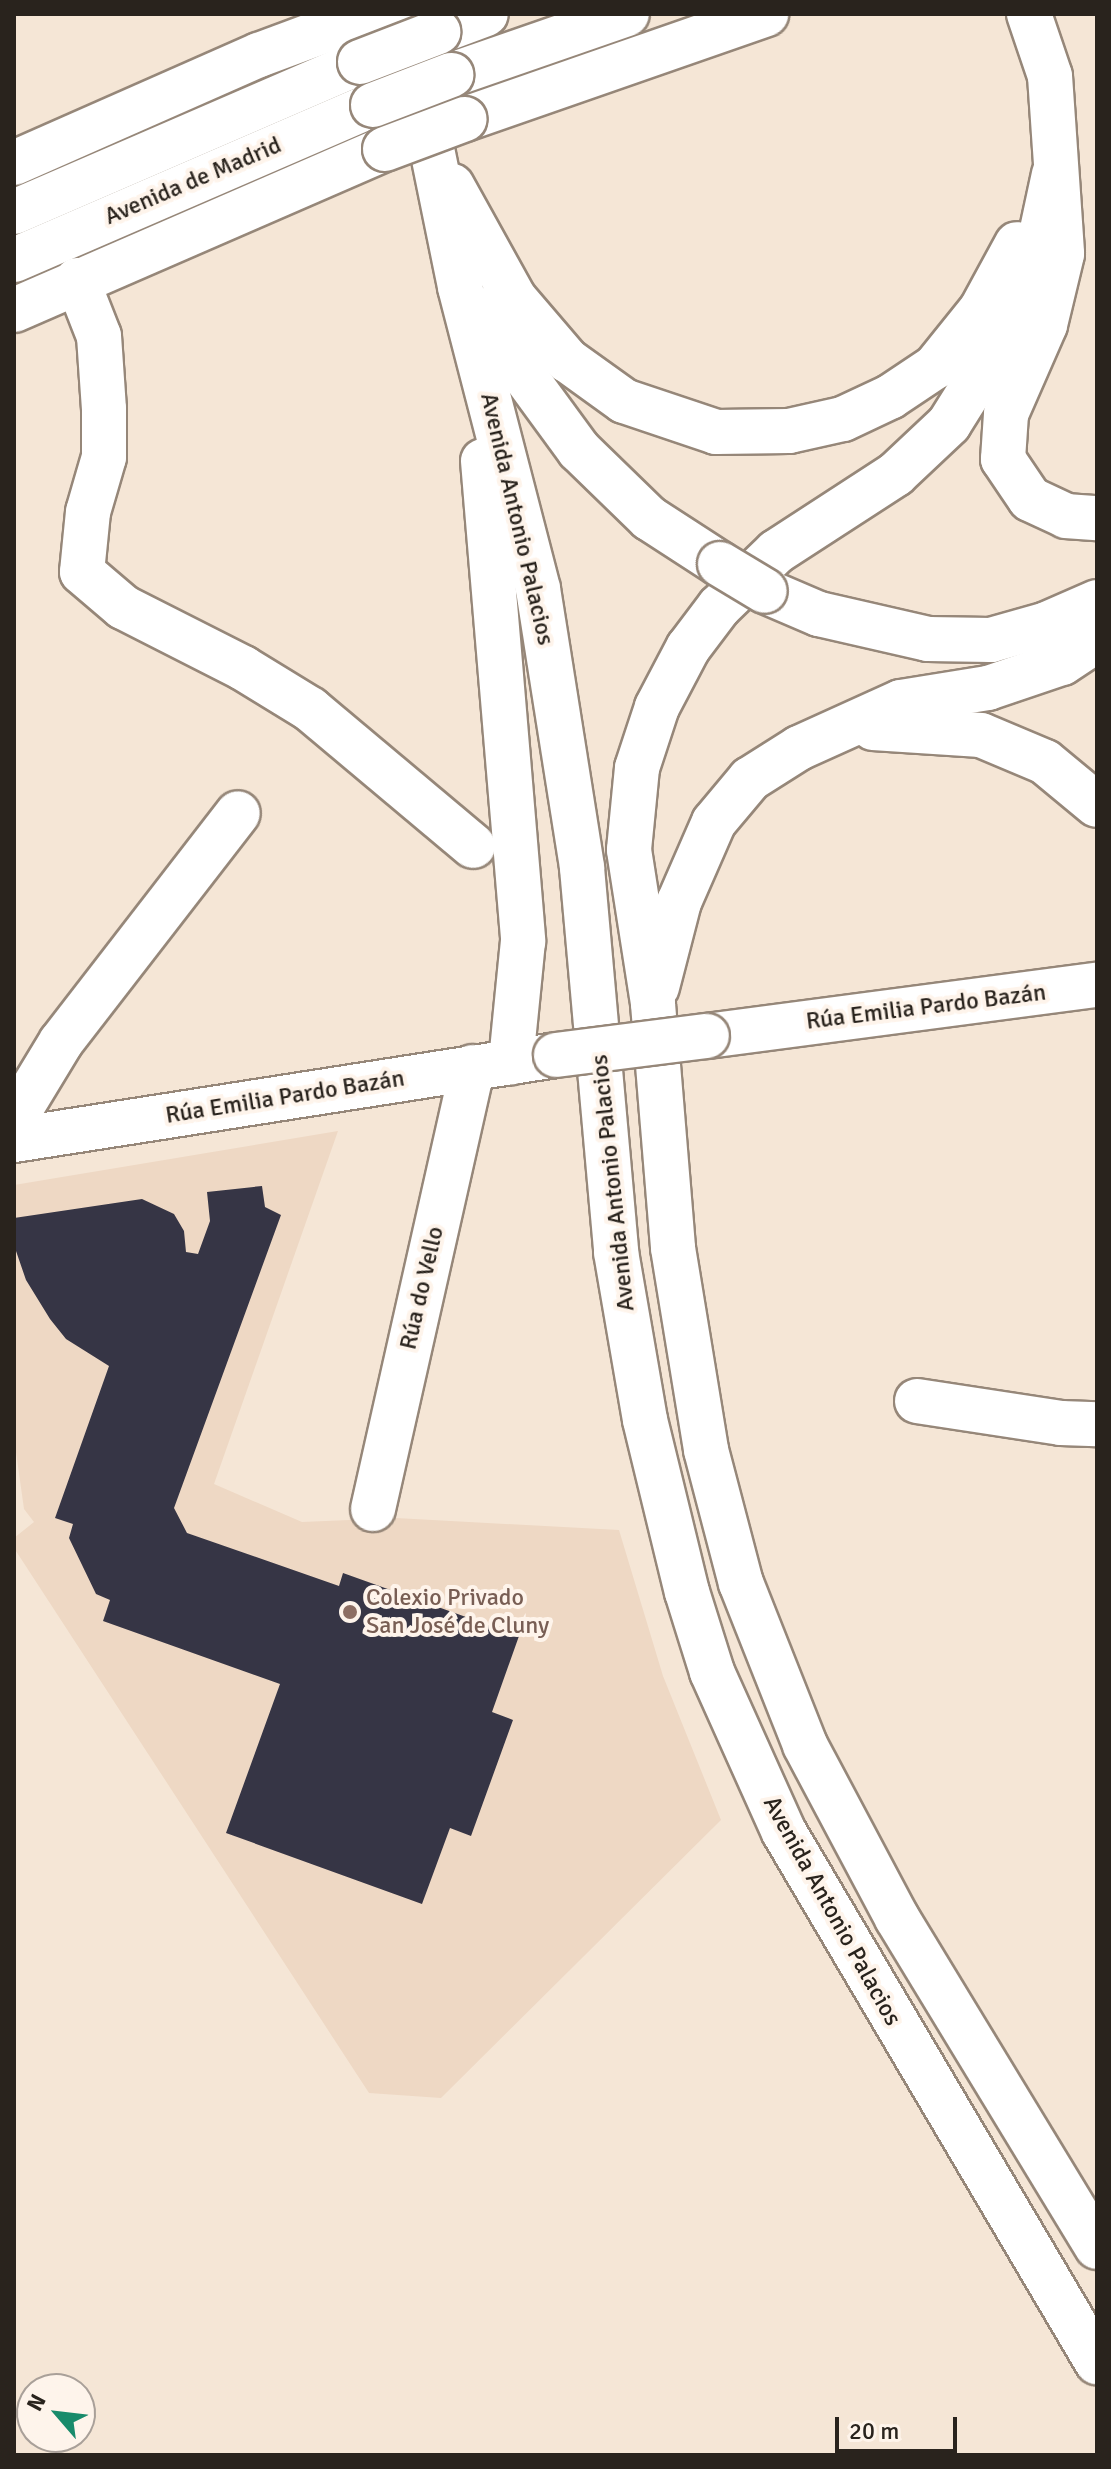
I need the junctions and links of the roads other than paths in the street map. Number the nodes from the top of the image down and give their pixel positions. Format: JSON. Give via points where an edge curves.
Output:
{"nodes":[{"id":1,"x":271,"y":14,"type":"edge"},
{"id":2,"x":486,"y":14,"type":"edge"},
{"id":3,"x":627,"y":14,"type":"edge"},
{"id":4,"x":766,"y":14,"type":"edge"},
{"id":5,"x":1029,"y":14,"type":"edge"},
{"id":6,"x":366,"y":28,"type":"edge"},
{"id":7,"x":259,"y":55,"type":"junction"},
{"id":8,"x":432,"y":149,"type":"junction"},
{"id":9,"x":14,"y":163,"type":"edge"},
{"id":10,"x":1054,"y":174,"type":"junction"},
{"id":11,"x":14,"y":212,"type":"edge"},
{"id":12,"x":14,"y":260,"type":"edge"},
{"id":13,"x":77,"y":280,"type":"junction"},
{"id":14,"x":460,"y":287,"type":"junction"},
{"id":15,"x":14,"y":310,"type":"edge"},
{"id":16,"x":487,"y":387,"type":"junction"},
{"id":17,"x":1097,"y":518,"type":"edge"},
{"id":18,"x":1097,"y":602,"type":"edge"},
{"id":19,"x":1097,"y":640,"type":"edge"},
{"id":20,"x":842,"y":728,"type":"junction"},
{"id":21,"x":1097,"y":805,"type":"edge"},
{"id":22,"x":238,"y":813,"type":"dead end"},
{"id":23,"x":473,"y":846,"type":"dead end"},
{"id":24,"x":1097,"y":985,"type":"edge"},
{"id":25,"x":653,"y":1004,"type":"junction"},
{"id":26,"x":492,"y":1064,"type":"junction"},
{"id":27,"x":17,"y":1139,"type":"edge"},
{"id":28,"x":917,"y":1401,"type":"dead end"},
{"id":29,"x":1097,"y":1424,"type":"edge"},
{"id":30,"x":373,"y":1509,"type":"dead end"},
{"id":31,"x":1097,"y":2247,"type":"edge"},
{"id":32,"x":1097,"y":2362,"type":"edge"}],
"edges":[{"from":1,"to":7,"type":"main road"},
{"from":2,"to":6,"type":"main road","bridge":true,"via":[[438,32]]},
{"from":3,"to":12,"type":"main road","name":"Avenida de Madrid","bridge":true,"via":[[373,105]]},
{"from":4,"to":13,"type":"main road","bridge":true,"via":[[385,149]]},
{"from":5,"to":10,"type":"main road","via":[[1050,76]]},
{"from":6,"to":7,"type":"main road"},
{"from":6,"to":8,"type":"main road","name":"Avenida Antonio Palacios"},
{"from":6,"to":11,"type":"main road","name":"Avenida de Madrid"},
{"from":7,"to":9,"type":"main road"},
{"from":8,"to":10,"type":"main road","via":[[514,298],[567,360],[624,401],[716,432],[789,431],[843,419],[935,367],[981,310]]},
{"from":8,"to":14,"type":"main road","name":"Avenida Antonio Palacios"},
{"from":10,"to":17,"type":"main road","via":[[1062,254],[1045,325],[1006,414],[1003,459],[1030,499],[1066,516]]},
{"from":10,"to":25,"type":"main road","via":[[1035,263],[1006,333],[949,424],[896,474],[776,552],[688,648],[657,707],[637,768],[629,850]]},
{"from":13,"to":15,"type":"main road"},
{"from":13,"to":23,"type":"main road","via":[[99,336],[104,409],[104,457],[88,512],[82,572],[123,607],[218,654],[310,709]]},
{"from":14,"to":16,"type":"main road","name":"Avenida Antonio Palacios"},
{"from":14,"to":18,"type":"main road","bridge":true,"via":[[579,450],[649,518],[765,591],[819,614],[928,639],[991,640]]},
{"from":16,"to":26,"type":"main road","name":"Rúa do Vello","via":[[481,445],[523,941]]},
{"from":16,"to":32,"type":"main road","name":"Avenida Antonio Palacios","via":[[538,589],[582,868],[616,1252],[645,1420],[687,1592],[712,1672],[784,1832]]},
{"from":19,"to":20,"type":"main road","via":[[1062,663],[988,688],[901,702]]},
{"from":20,"to":21,"type":"main road","via":[[925,728],[981,735],[1045,762]]},
{"from":20,"to":25,"type":"main road","via":[[750,779],[714,822],[679,902]]},
{"from":22,"to":27,"type":"main road","via":[[61,1042],[18,1113]]},
{"from":24,"to":26,"type":"main road","name":"Rúa Emilia Pardo Bazán","bridge":true},
{"from":25,"to":31,"type":"main road","via":[[673,1248],[706,1450],[741,1583],[805,1745],[876,1878]]},
{"from":26,"to":27,"type":"main road","name":"Rúa Emilia Pardo Bazán"},
{"from":26,"to":30,"type":"main road","name":"Rúa do Vello"},
{"from":28,"to":29,"type":"main road"}]}
